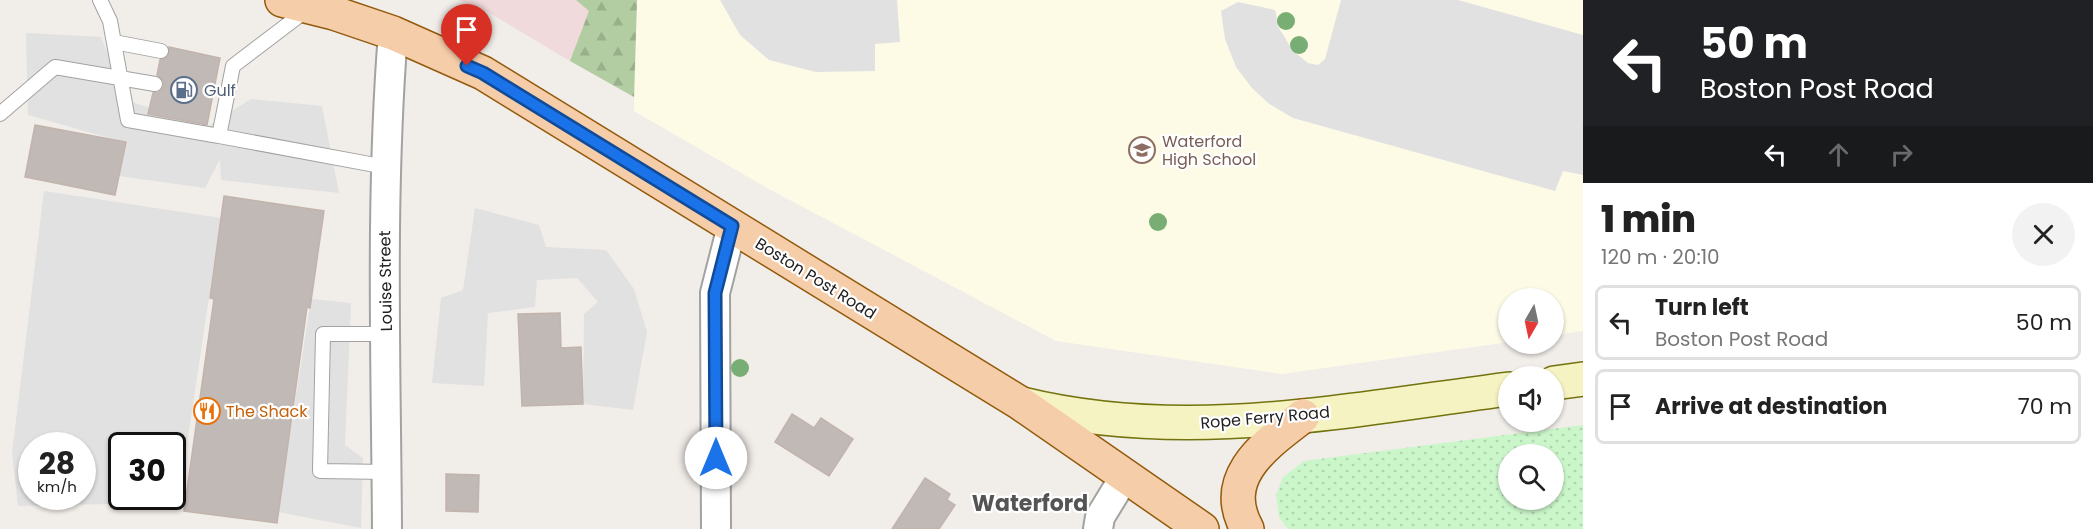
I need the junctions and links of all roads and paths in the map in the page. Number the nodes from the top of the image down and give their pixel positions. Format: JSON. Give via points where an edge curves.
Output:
{"nodes":[{"id":1,"x":100,"y":0,"type":"edge"},
{"id":2,"x":296,"y":4,"type":"edge"},
{"id":3,"x":393,"y":33,"type":"junction"},
{"id":4,"x":114,"y":42,"type":"junction"},
{"id":5,"x":161,"y":51,"type":"dead end"},
{"id":6,"x":120,"y":77,"type":"junction"},
{"id":7,"x":155,"y":84,"type":"dead end"},
{"id":8,"x":0,"y":114,"type":"edge"},
{"id":9,"x":219,"y":136,"type":"junction"},
{"id":10,"x":386,"y":167,"type":"junction"},
{"id":11,"x":732,"y":226,"type":"junction"},
{"id":12,"x":386,"y":334,"type":"junction"},
{"id":13,"x":1583,"y":379,"type":"edge"},
{"id":14,"x":1564,"y":381,"type":"edge"},
{"id":15,"x":1498,"y":390,"type":"edge"},
{"id":16,"x":1020,"y":404,"type":"junction"},
{"id":17,"x":1304,"y":416,"type":"junction"},
{"id":18,"x":387,"y":472,"type":"junction"},
{"id":19,"x":1125,"y":476,"type":"junction"},
{"id":20,"x":387,"y":529,"type":"edge"},
{"id":21,"x":716,"y":529,"type":"edge"},
{"id":22,"x":1098,"y":529,"type":"edge"},
{"id":23,"x":1202,"y":529,"type":"edge"},
{"id":24,"x":1247,"y":529,"type":"edge"}],
"edges":[{"from":1,"to":4,"type":"lane"},
{"from":2,"to":3,"type":"main road","name":"Boston Post Road"},
{"from":2,"to":9,"type":"lane","via":[[226,64],[219,98]]},
{"from":3,"to":10,"type":"street","name":"Louise Street"},
{"from":3,"to":11,"type":"main road","name":"Boston Post Road","via":[[483,73]]},
{"from":4,"to":5,"type":"lane"},
{"from":4,"to":6,"type":"lane"},
{"from":6,"to":7,"type":"lane"},
{"from":6,"to":8,"type":"lane","via":[[55,67]]},
{"from":6,"to":9,"type":"lane","via":[[128,120]]},
{"from":9,"to":10,"type":"lane"},
{"from":10,"to":12,"type":"street","name":"Louise Street"},
{"from":11,"to":16,"type":"main road","name":"Boston Post Road"},
{"from":11,"to":21,"type":"street","via":[[715,293]]},
{"from":12,"to":18,"type":"street","name":"Louise Street"},
{"from":12,"to":18,"type":"lane","via":[[323,334],[320,471]]},
{"from":13,"to":14,"type":"main road"},
{"from":15,"to":17,"type":"main road","name":"Rope Ferry Road"},
{"from":16,"to":17,"type":"main road","name":"Rope Ferry Road","via":[[1058,413],[1138,422],[1240,423]]},
{"from":16,"to":19,"type":"main road","name":"Boston Post Road"},
{"from":17,"to":24,"type":"main road","via":[[1260,450],[1246,469],[1238,503]]},
{"from":18,"to":20,"type":"street","name":"Louise Street"},
{"from":19,"to":22,"type":"street","via":[[1100,516]]},
{"from":19,"to":23,"type":"main road","name":"Boston Post Road"}]}
